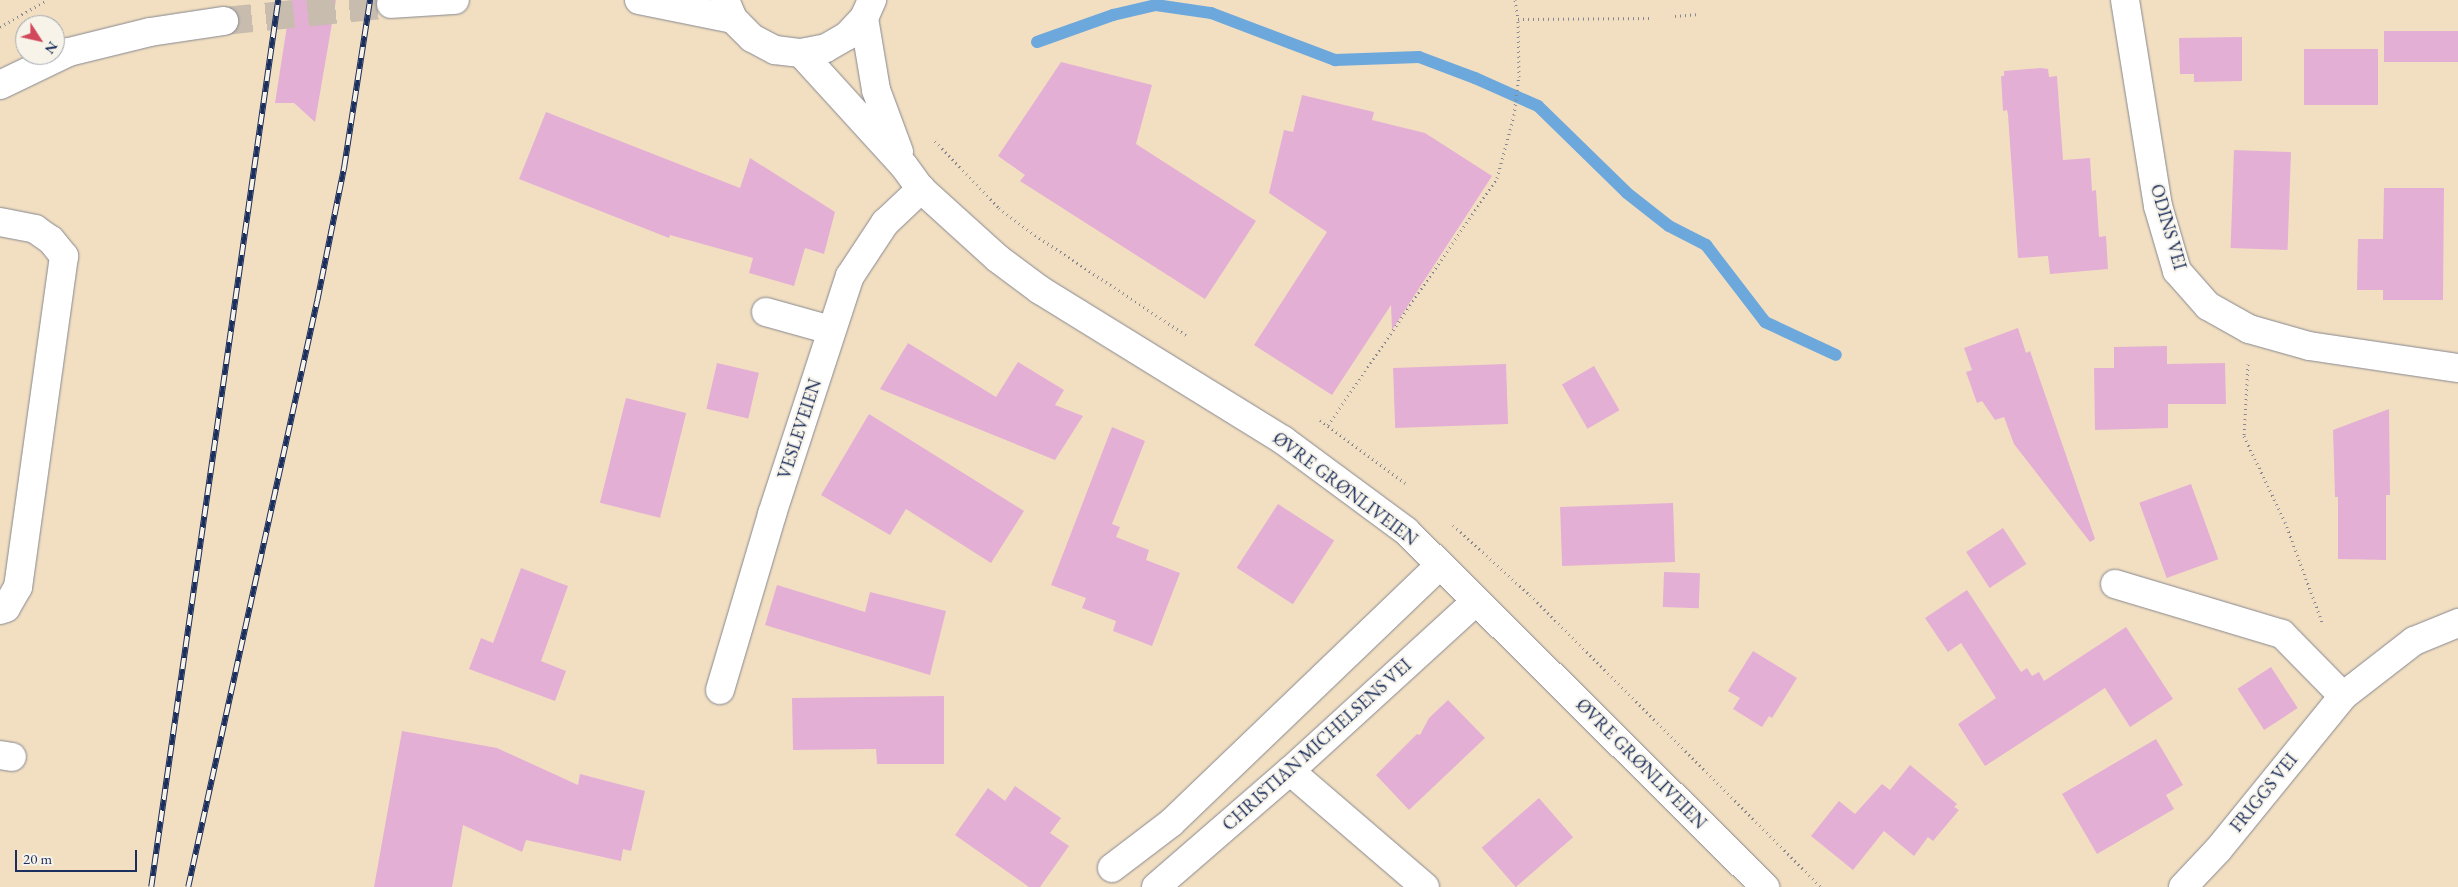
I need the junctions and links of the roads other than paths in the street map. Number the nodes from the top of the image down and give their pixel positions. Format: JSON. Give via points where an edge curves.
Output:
{"nodes":[{"id":1,"x":455,"y":0,"type":"edge"},
{"id":2,"x":639,"y":0,"type":"edge"},
{"id":3,"x":2125,"y":0,"type":"edge"},
{"id":4,"x":391,"y":4,"type":"dead end"},
{"id":5,"x":868,"y":9,"type":"edge"},
{"id":6,"x":729,"y":10,"type":"edge"},
{"id":7,"x":224,"y":21,"type":"tunnel mouth"},
{"id":8,"x":801,"y":53,"type":"junction"},
{"id":9,"x":0,"y":85,"type":"edge"},
{"id":10,"x":904,"y":166,"type":"junction"},
{"id":11,"x":921,"y":189,"type":"junction"},
{"id":12,"x":0,"y":222,"type":"edge"},
{"id":13,"x":766,"y":312,"type":"dead end"},
{"id":14,"x":830,"y":330,"type":"junction"},
{"id":15,"x":2458,"y":368,"type":"edge"},
{"id":16,"x":1440,"y":565,"type":"junction"},
{"id":17,"x":2115,"y":584,"type":"dead end"},
{"id":18,"x":1476,"y":601,"type":"junction"},
{"id":19,"x":0,"y":610,"type":"edge"},
{"id":20,"x":2458,"y":623,"type":"edge"},
{"id":21,"x":720,"y":690,"type":"dead end"},
{"id":22,"x":2343,"y":696,"type":"junction"},
{"id":23,"x":1290,"y":771,"type":"junction"},
{"id":24,"x":1112,"y":868,"type":"dead end"},
{"id":25,"x":1156,"y":887,"type":"edge"},
{"id":26,"x":1425,"y":887,"type":"edge"},
{"id":27,"x":1765,"y":887,"type":"edge"},
{"id":28,"x":2183,"y":887,"type":"edge"}],
"edges":[{"from":1,"to":4,"type":"street"},
{"from":2,"to":6,"type":"street"},
{"from":3,"to":15,"type":"street","name":"ODINS VEI","via":[[2158,206],[2177,271],[2208,306],[2249,329],[2309,346]]},
{"from":5,"to":8,"type":"street","via":[[847,36],[826,48]]},
{"from":5,"to":10,"type":"street","name":"ØVRE GRØNLIVEIEN","via":[[876,90]]},
{"from":6,"to":8,"type":"street","via":[[752,38],[775,50]]},
{"from":7,"to":9,"type":"street","via":[[150,32],[69,52]]},
{"from":8,"to":10,"type":"street","name":"ØVRE GRØNLIVEIEN"},
{"from":10,"to":11,"type":"street","name":"ØVRE GRØNLIVEIEN"},
{"from":11,"to":14,"type":"street","name":"VESLEVEIEN","via":[[885,223],[850,276]]},
{"from":11,"to":16,"type":"street","name":"ØVRE GRØNLIVEIEN","via":[[961,228],[1040,290],[1283,440],[1406,531]]},
{"from":12,"to":19,"type":"street","via":[[35,229],[51,240],[64,256],[18,587],[6,608]]},
{"from":13,"to":14,"type":"street"},
{"from":14,"to":21,"type":"street","name":"VESLEVEIEN"},
{"from":16,"to":18,"type":"street","name":"ØVRE GRØNLIVEIEN"},
{"from":16,"to":24,"type":"street","via":[[1171,823]]},
{"from":17,"to":22,"type":"street","via":[[2282,634]]},
{"from":18,"to":23,"type":"street","name":"CHRISTIAN MICHELSENS VEI"},
{"from":18,"to":27,"type":"street","name":"ØVRE GRØNLIVEIEN"},
{"from":20,"to":22,"type":"street","name":"FRIGGS VEI","via":[[2414,642]]},
{"from":22,"to":28,"type":"street","name":"FRIGGS VEI","via":[[2218,850]]},
{"from":23,"to":25,"type":"street","name":"CHRISTIAN MICHELSENS VEI"},
{"from":23,"to":26,"type":"street"}]}
